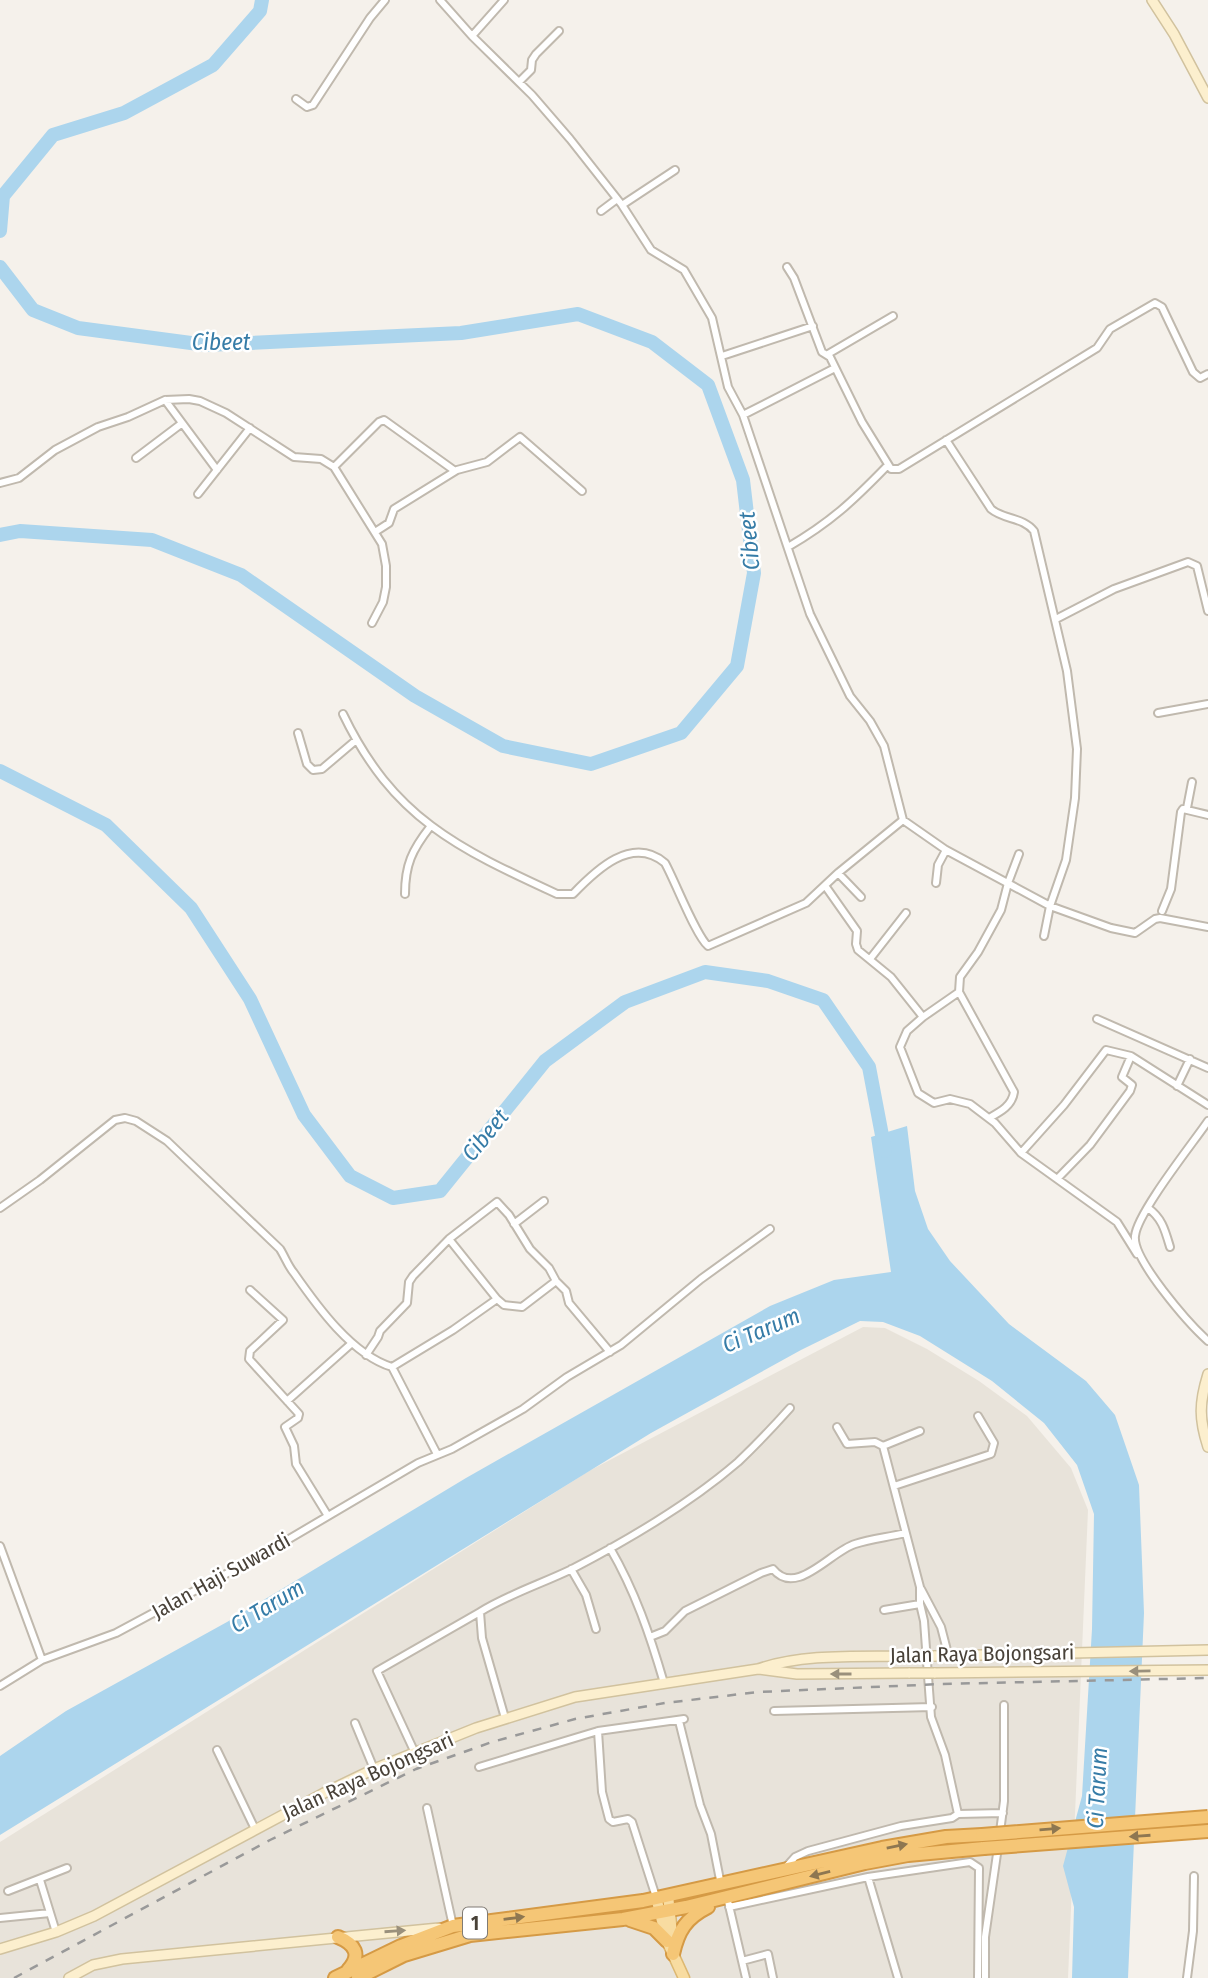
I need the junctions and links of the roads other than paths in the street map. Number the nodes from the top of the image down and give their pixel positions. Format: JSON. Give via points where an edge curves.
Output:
{"nodes":[{"id":1,"x":385,"y":0,"type":"edge"},
{"id":2,"x":440,"y":0,"type":"edge"},
{"id":3,"x":504,"y":0,"type":"edge"},
{"id":4,"x":1153,"y":0,"type":"edge"},
{"id":5,"x":559,"y":31,"type":"dead end"},
{"id":6,"x":472,"y":36,"type":"junction"},
{"id":7,"x":519,"y":82,"type":"junction"},
{"id":8,"x":1208,"y":98,"type":"edge"},
{"id":9,"x":296,"y":99,"type":"dead end"},
{"id":10,"x":675,"y":170,"type":"dead end"},
{"id":11,"x":619,"y":202,"type":"junction"},
{"id":12,"x":601,"y":211,"type":"dead end"},
{"id":13,"x":787,"y":267,"type":"dead end"},
{"id":14,"x":894,"y":316,"type":"dead end"},
{"id":15,"x":813,"y":326,"type":"junction"},
{"id":16,"x":828,"y":354,"type":"junction"},
{"id":17,"x":722,"y":356,"type":"junction"},
{"id":18,"x":835,"y":368,"type":"junction"},
{"id":19,"x":1208,"y":374,"type":"edge"},
{"id":20,"x":164,"y":400,"type":"junction"},
{"id":21,"x":743,"y":415,"type":"junction"},
{"id":22,"x":181,"y":424,"type":"junction"},
{"id":23,"x":250,"y":428,"type":"junction"},
{"id":24,"x":946,"y":440,"type":"junction"},
{"id":25,"x":136,"y":458,"type":"dead end"},
{"id":26,"x":887,"y":466,"type":"junction"},
{"id":27,"x":334,"y":467,"type":"junction"},
{"id":28,"x":216,"y":470,"type":"junction"},
{"id":29,"x":455,"y":471,"type":"junction"},
{"id":30,"x":0,"y":483,"type":"edge"},
{"id":31,"x":582,"y":491,"type":"dead end"},
{"id":32,"x":198,"y":494,"type":"dead end"},
{"id":33,"x":375,"y":532,"type":"junction"},
{"id":34,"x":788,"y":547,"type":"junction"},
{"id":35,"x":1208,"y":611,"type":"edge"},
{"id":36,"x":1056,"y":619,"type":"junction"},
{"id":37,"x":372,"y":623,"type":"dead end"},
{"id":38,"x":1208,"y":705,"type":"edge"},
{"id":39,"x":1158,"y":713,"type":"dead end"},
{"id":40,"x":343,"y":714,"type":"dead end"},
{"id":41,"x":298,"y":733,"type":"dead end"},
{"id":42,"x":355,"y":741,"type":"junction"},
{"id":43,"x":1192,"y":782,"type":"dead end"},
{"id":44,"x":1187,"y":808,"type":"junction"},
{"id":45,"x":1208,"y":815,"type":"edge"},
{"id":46,"x":903,"y":820,"type":"junction"},
{"id":47,"x":430,"y":827,"type":"junction"},
{"id":48,"x":946,"y":850,"type":"junction"},
{"id":49,"x":1020,"y":854,"type":"dead end"},
{"id":50,"x":838,"y":873,"type":"junction"},
{"id":51,"x":936,"y":883,"type":"dead end"},
{"id":52,"x":1008,"y":883,"type":"junction"},
{"id":53,"x":826,"y":887,"type":"junction"},
{"id":54,"x":405,"y":894,"type":"dead end"},
{"id":55,"x":861,"y":897,"type":"dead end"},
{"id":56,"x":1050,"y":906,"type":"junction"},
{"id":57,"x":1162,"y":911,"type":"dead end"},
{"id":58,"x":906,"y":913,"type":"dead end"},
{"id":59,"x":1208,"y":927,"type":"edge"},
{"id":60,"x":1044,"y":936,"type":"dead end"},
{"id":61,"x":870,"y":959,"type":"junction"},
{"id":62,"x":958,"y":992,"type":"junction"},
{"id":63,"x":923,"y":1017,"type":"junction"},
{"id":64,"x":1097,"y":1019,"type":"dead end"},
{"id":65,"x":1131,"y":1056,"type":"junction"},
{"id":66,"x":1190,"y":1059,"type":"junction"},
{"id":67,"x":1208,"y":1068,"type":"edge"},
{"id":68,"x":1177,"y":1086,"type":"junction"},
{"id":69,"x":1208,"y":1105,"type":"edge"},
{"id":70,"x":989,"y":1118,"type":"junction"},
{"id":71,"x":1208,"y":1121,"type":"edge"},
{"id":72,"x":1021,"y":1153,"type":"junction"},
{"id":73,"x":1058,"y":1178,"type":"junction"},
{"id":74,"x":544,"y":1201,"type":"dead end"},
{"id":75,"x":0,"y":1208,"type":"edge"},
{"id":76,"x":1147,"y":1208,"type":"junction"},
{"id":77,"x":514,"y":1224,"type":"junction"},
{"id":78,"x":770,"y":1229,"type":"dead end"},
{"id":79,"x":449,"y":1239,"type":"junction"},
{"id":80,"x":1170,"y":1247,"type":"dead end"},
{"id":81,"x":1137,"y":1254,"type":"junction"},
{"id":82,"x":556,"y":1281,"type":"junction"},
{"id":83,"x":250,"y":1290,"type":"dead end"},
{"id":84,"x":497,"y":1299,"type":"junction"},
{"id":85,"x":1208,"y":1340,"type":"edge"},
{"id":86,"x":352,"y":1343,"type":"junction"},
{"id":87,"x":610,"y":1352,"type":"junction"},
{"id":88,"x":366,"y":1355,"type":"junction"},
{"id":89,"x":392,"y":1367,"type":"junction"},
{"id":90,"x":1208,"y":1377,"type":"edge"},
{"id":91,"x":287,"y":1401,"type":"junction"},
{"id":92,"x":790,"y":1408,"type":"dead end"},
{"id":93,"x":978,"y":1416,"type":"dead end"},
{"id":94,"x":836,"y":1427,"type":"dead end"},
{"id":95,"x":920,"y":1430,"type":"dead end"},
{"id":96,"x":883,"y":1446,"type":"junction"},
{"id":97,"x":1208,"y":1447,"type":"edge"},
{"id":98,"x":438,"y":1454,"type":"junction"},
{"id":99,"x":894,"y":1486,"type":"junction"},
{"id":100,"x":328,"y":1516,"type":"junction"},
{"id":101,"x":905,"y":1533,"type":"junction"},
{"id":102,"x":0,"y":1546,"type":"edge"},
{"id":103,"x":610,"y":1548,"type":"junction"},
{"id":104,"x":571,"y":1569,"type":"junction"},
{"id":105,"x":920,"y":1587,"type":"junction"},
{"id":106,"x":920,"y":1604,"type":"junction"},
{"id":107,"x":884,"y":1610,"type":"dead end"},
{"id":108,"x":480,"y":1612,"type":"junction"},
{"id":109,"x":936,"y":1618,"type":"junction"},
{"id":110,"x":924,"y":1621,"type":"junction"},
{"id":111,"x":596,"y":1629,"type":"dead end"},
{"id":112,"x":650,"y":1637,"type":"junction"},
{"id":113,"x":1208,"y":1650,"type":"edge"},
{"id":114,"x":948,"y":1654,"type":"junction"},
{"id":115,"x":886,"y":1657,"type":"junction"},
{"id":116,"x":42,"y":1660,"type":"junction"},
{"id":117,"x":758,"y":1669,"type":"junction"},
{"id":118,"x":1208,"y":1670,"type":"edge"},
{"id":119,"x":888,"y":1674,"type":"junction"},
{"id":120,"x":664,"y":1683,"type":"junction"},
{"id":121,"x":0,"y":1686,"type":"edge"},
{"id":122,"x":1004,"y":1705,"type":"dead end"},
{"id":123,"x":932,"y":1707,"type":"junction"},
{"id":124,"x":774,"y":1711,"type":"dead end"},
{"id":125,"x":505,"y":1718,"type":"junction"},
{"id":126,"x":355,"y":1723,"type":"dead end"},
{"id":127,"x":598,"y":1731,"type":"junction"},
{"id":128,"x":217,"y":1750,"type":"dead end"},
{"id":129,"x":415,"y":1753,"type":"junction"},
{"id":130,"x":479,"y":1767,"type":"dead end"},
{"id":131,"x":374,"y":1769,"type":"junction"},
{"id":132,"x":427,"y":1808,"type":"dead end"},
{"id":133,"x":1003,"y":1813,"type":"junction"},
{"id":134,"x":958,"y":1814,"type":"junction"},
{"id":135,"x":1208,"y":1817,"type":"edge"},
{"id":136,"x":255,"y":1829,"type":"junction"},
{"id":137,"x":1208,"y":1830,"type":"edge"},
{"id":138,"x":983,"y":1841,"type":"junction"},
{"id":139,"x":66,"y":1868,"type":"dead end"},
{"id":140,"x":783,"y":1871,"type":"junction"},
{"id":141,"x":1194,"y":1876,"type":"dead end"},
{"id":142,"x":868,"y":1877,"type":"junction"},
{"id":143,"x":40,"y":1880,"type":"junction"},
{"id":144,"x":721,"y":1885,"type":"junction"},
{"id":145,"x":8,"y":1891,"type":"dead end"},
{"id":146,"x":662,"y":1896,"type":"junction"},
{"id":147,"x":728,"y":1902,"type":"junction"},
{"id":148,"x":665,"y":1911,"type":"junction"},
{"id":149,"x":50,"y":1913,"type":"junction"},
{"id":150,"x":0,"y":1918,"type":"edge"},
{"id":151,"x":623,"y":1919,"type":"junction"},
{"id":152,"x":453,"y":1926,"type":"junction"},
{"id":153,"x":56,"y":1932,"type":"junction"},
{"id":154,"x":338,"y":1937,"type":"junction"},
{"id":155,"x":667,"y":1941,"type":"junction"},
{"id":156,"x":0,"y":1949,"type":"edge"},
{"id":157,"x":673,"y":1954,"type":"junction"},
{"id":158,"x":742,"y":1961,"type":"junction"},
{"id":159,"x":381,"y":1965,"type":"junction"},
{"id":160,"x":340,"y":1975,"type":"edge"},
{"id":161,"x":68,"y":1978,"type":"edge"},
{"id":162,"x":358,"y":1978,"type":"edge"},
{"id":163,"x":385,"y":1978,"type":"edge"},
{"id":164,"x":684,"y":1978,"type":"edge"},
{"id":165,"x":746,"y":1978,"type":"edge"},
{"id":166,"x":773,"y":1978,"type":"edge"},
{"id":167,"x":898,"y":1978,"type":"edge"},
{"id":168,"x":978,"y":1978,"type":"edge"},
{"id":169,"x":985,"y":1978,"type":"edge"},
{"id":170,"x":1187,"y":1978,"type":"edge"}],
"edges":[{"from":1,"to":9,"type":"street","via":[[313,105],[307,107]]},
{"from":2,"to":6,"type":"street"},
{"from":3,"to":6,"type":"street"},
{"from":4,"to":8,"type":"street"},
{"from":5,"to":7,"type":"street","via":[[536,54],[531,70]]},
{"from":6,"to":7,"type":"street"},
{"from":7,"to":11,"type":"street"},
{"from":10,"to":11,"type":"street"},
{"from":11,"to":12,"type":"street"},
{"from":11,"to":17,"type":"street","via":[[655,253],[684,271],[712,318]]},
{"from":13,"to":15,"type":"street"},
{"from":14,"to":16,"type":"street"},
{"from":15,"to":16,"type":"street","via":[[822,352]]},
{"from":15,"to":17,"type":"street"},
{"from":16,"to":18,"type":"street"},
{"from":17,"to":21,"type":"street","via":[[728,387]]},
{"from":18,"to":21,"type":"street"},
{"from":18,"to":26,"type":"street"},
{"from":19,"to":24,"type":"street","via":[[1195,374],[1162,307],[1155,303],[1110,329],[1097,348]]},
{"from":20,"to":22,"type":"street"},
{"from":20,"to":23,"type":"street","via":[[200,401]]},
{"from":20,"to":30,"type":"street","via":[[98,427],[55,450],[19,478]]},
{"from":21,"to":34,"type":"street"},
{"from":22,"to":25,"type":"street"},
{"from":22,"to":28,"type":"street"},
{"from":23,"to":27,"type":"street","via":[[294,457],[321,459]]},
{"from":23,"to":28,"type":"street"},
{"from":24,"to":26,"type":"street","via":[[899,468]]},
{"from":24,"to":36,"type":"street","via":[[991,509],[1034,531]]},
{"from":26,"to":34,"type":"street","via":[[846,508]]},
{"from":27,"to":29,"type":"street","via":[[384,421]]},
{"from":27,"to":33,"type":"street"},
{"from":28,"to":32,"type":"street"},
{"from":29,"to":31,"type":"street","via":[[487,462],[520,437]]},
{"from":29,"to":33,"type":"street","via":[[394,509],[389,523]]},
{"from":33,"to":37,"type":"street","via":[[384,553],[386,587]]},
{"from":34,"to":46,"type":"street","via":[[810,614],[850,696],[884,746]]},
{"from":35,"to":36,"type":"street","via":[[1197,566],[1188,562],[1114,589]]},
{"from":36,"to":56,"type":"street","via":[[1074,712],[1077,771],[1066,860]]},
{"from":38,"to":39,"type":"street"},
{"from":40,"to":42,"type":"street"},
{"from":41,"to":42,"type":"street","via":[[313,770],[322,769]]},
{"from":42,"to":47,"type":"street","via":[[401,802]]},
{"from":43,"to":44,"type":"street"},
{"from":44,"to":45,"type":"street"},
{"from":44,"to":57,"type":"street","via":[[1181,812],[1171,889]]},
{"from":46,"to":48,"type":"street"},
{"from":46,"to":50,"type":"street"},
{"from":47,"to":53,"type":"street","via":[[490,863],[566,896],[620,855],[642,852],[659,857],[708,946],[806,904]]},
{"from":47,"to":54,"type":"street","via":[[414,847]]},
{"from":48,"to":51,"type":"street"},
{"from":48,"to":52,"type":"street"},
{"from":49,"to":52,"type":"street"},
{"from":50,"to":53,"type":"street"},
{"from":50,"to":55,"type":"street"},
{"from":52,"to":56,"type":"street"},
{"from":52,"to":62,"type":"street","via":[[997,919],[960,977]]},
{"from":53,"to":61,"type":"street","via":[[857,930],[858,950]]},
{"from":56,"to":59,"type":"street","via":[[1130,933],[1160,918]]},
{"from":56,"to":60,"type":"street"},
{"from":58,"to":61,"type":"street"},
{"from":61,"to":63,"type":"street"},
{"from":62,"to":63,"type":"street"},
{"from":62,"to":70,"type":"street","via":[[1014,1092],[1004,1109]]},
{"from":63,"to":70,"type":"street","via":[[907,1031],[900,1047],[918,1093],[934,1103],[970,1104]]},
{"from":64,"to":66,"type":"street"},
{"from":65,"to":68,"type":"street"},
{"from":65,"to":72,"type":"street","via":[[1106,1050]]},
{"from":65,"to":73,"type":"street","via":[[1122,1077],[1132,1085],[1130,1091]]},
{"from":66,"to":67,"type":"street"},
{"from":66,"to":68,"type":"street"},
{"from":68,"to":69,"type":"street"},
{"from":70,"to":72,"type":"street"},
{"from":71,"to":76,"type":"street"},
{"from":72,"to":73,"type":"street"},
{"from":73,"to":81,"type":"street","via":[[1117,1222]]},
{"from":74,"to":77,"type":"street"},
{"from":75,"to":86,"type":"street","via":[[115,1120],[136,1121],[167,1141],[280,1249],[292,1272]]},
{"from":76,"to":80,"type":"street","via":[[1162,1222]]},
{"from":76,"to":81,"type":"street","via":[[1134,1237]]},
{"from":77,"to":79,"type":"street","via":[[497,1202]]},
{"from":77,"to":82,"type":"street"},
{"from":78,"to":87,"type":"street","name":"Jalan Haji Suwardi"},
{"from":79,"to":84,"type":"street"},
{"from":79,"to":88,"type":"street","via":[[410,1279],[407,1303],[380,1331]]},
{"from":81,"to":85,"type":"street","via":[[1182,1315]]},
{"from":82,"to":84,"type":"street","via":[[522,1307],[504,1305]]},
{"from":82,"to":87,"type":"street"},
{"from":83,"to":91,"type":"street","via":[[283,1320],[250,1352],[249,1359]]},
{"from":84,"to":89,"type":"street"},
{"from":86,"to":88,"type":"street"},
{"from":86,"to":91,"type":"street"},
{"from":87,"to":98,"type":"street","name":"Jalan Haji Suwardi","via":[[523,1409]]},
{"from":88,"to":89,"type":"street"},
{"from":89,"to":98,"type":"street"},
{"from":90,"to":97,"type":"street","via":[[1200,1419]]},
{"from":91,"to":100,"type":"street","via":[[299,1414],[285,1427],[296,1464]]},
{"from":92,"to":103,"type":"street","via":[[721,1475]]},
{"from":93,"to":99,"type":"street","via":[[995,1443],[991,1454]]},
{"from":94,"to":96,"type":"street","via":[[848,1444],[875,1442]]},
{"from":95,"to":96,"type":"street"},
{"from":96,"to":99,"type":"street"},
{"from":98,"to":100,"type":"street","name":"Jalan Haji Suwardi"},
{"from":99,"to":101,"type":"street"},
{"from":100,"to":116,"type":"street","name":"Jalan Haji Suwardi","via":[[116,1633]]},
{"from":101,"to":105,"type":"street"},
{"from":101,"to":112,"type":"street","via":[[856,1543],[794,1578],[773,1569],[761,1573],[685,1611],[666,1631]]},
{"from":102,"to":116,"type":"street"},
{"from":103,"to":104,"type":"street"},
{"from":103,"to":112,"type":"street"},
{"from":104,"to":108,"type":"street"},
{"from":104,"to":111,"type":"street","via":[[586,1595]]},
{"from":105,"to":106,"type":"street"},
{"from":105,"to":109,"type":"street"},
{"from":106,"to":107,"type":"street"},
{"from":106,"to":110,"type":"street"},
{"from":108,"to":125,"type":"street","via":[[482,1638]]},
{"from":108,"to":129,"type":"street","via":[[377,1671]]},
{"from":109,"to":110,"type":"street"},
{"from":109,"to":114,"type":"street"},
{"from":110,"to":123,"type":"street"},
{"from":112,"to":120,"type":"street"},
{"from":113,"to":114,"type":"street","name":"Jalan Raya Bojongsari"},
{"from":114,"to":115,"type":"street","name":"Jalan Raya Bojongsari","bridge":true},
{"from":115,"to":117,"type":"street","name":"Jalan Raya Bojongsari","via":[[796,1660]]},
{"from":115,"to":119,"type":"street"},
{"from":116,"to":121,"type":"street","name":"Jalan Haji Suwardi"},
{"from":119,"to":117,"type":"street","name":"Jalan Raya Bojongsari","one_way":true},
{"from":117,"to":120,"type":"street","name":"Jalan Raya Bojongsari"},
{"from":118,"to":119,"type":"street","name":"Jalan Raya Bojongsari","one_way":true,"bridge":true},
{"from":120,"to":125,"type":"street","name":"Jalan Raya Bojongsari","via":[[575,1697]]},
{"from":122,"to":133,"type":"street"},
{"from":123,"to":124,"type":"street"},
{"from":123,"to":134,"type":"street"},
{"from":125,"to":129,"type":"street","name":"Jalan Raya Bojongsari"},
{"from":126,"to":131,"type":"street"},
{"from":127,"to":130,"type":"street"},
{"from":127,"to":144,"type":"street","via":[[682,1720]]},
{"from":127,"to":146,"type":"street","via":[[601,1784],[609,1819],[632,1822]]},
{"from":128,"to":136,"type":"street"},
{"from":129,"to":131,"type":"street","name":"Jalan Raya Bojongsari"},
{"from":131,"to":136,"type":"street","name":"Jalan Raya Bojongsari"},
{"from":132,"to":152,"type":"street"},
{"from":133,"to":134,"type":"street"},
{"from":133,"to":169,"type":"street","via":[[985,1937]]},
{"from":134,"to":140,"type":"street","via":[[808,1851]]},
{"from":138,"to":135,"type":"highway","number":"1","one_way":true,"bridge":true},
{"from":136,"to":153,"type":"street","name":"Jalan Raya Bojongsari"},
{"from":137,"to":138,"type":"highway","number":"1","one_way":true,"bridge":true},
{"from":140,"to":138,"type":"highway","number":"1","one_way":true,"via":[[920,1841]]},
{"from":138,"to":147,"type":"highway","number":"1","one_way":true,"via":[[865,1863]]},
{"from":139,"to":143,"type":"street"},
{"from":140,"to":144,"type":"highway","number":"1"},
{"from":141,"to":170,"type":"street"},
{"from":142,"to":147,"type":"street"},
{"from":142,"to":167,"type":"street"},
{"from":142,"to":168,"type":"street","via":[[975,1864],[979,1868]]},
{"from":143,"to":145,"type":"street"},
{"from":143,"to":149,"type":"street"},
{"from":144,"to":146,"type":"highway","number":"1"},
{"from":146,"to":148,"type":"main road"},
{"from":152,"to":146,"type":"highway","number":"1","one_way":true},
{"from":147,"to":148,"type":"highway","number":"1"},
{"from":147,"to":157,"type":"highway","via":[[701,1910],[686,1922]]},
{"from":147,"to":158,"type":"street"},
{"from":148,"to":151,"type":"highway","number":"1"},
{"from":148,"to":155,"type":"main road"},
{"from":148,"to":157,"type":"main road","via":[[674,1933]]},
{"from":149,"to":150,"type":"street"},
{"from":149,"to":153,"type":"street"},
{"from":151,"to":155,"type":"highway","via":[[654,1928]]},
{"from":151,"to":159,"type":"highway","number":"1","via":[[470,1935]]},
{"from":154,"to":152,"type":"street","one_way":true},
{"from":152,"to":160,"type":"highway","number":"1"},
{"from":153,"to":156,"type":"street","name":"Jalan Raya Bojongsari"},
{"from":154,"to":160,"type":"highway","via":[[356,1951],[354,1962]]},
{"from":154,"to":161,"type":"street","via":[[122,1959],[93,1965]]},
{"from":155,"to":157,"type":"main road"},
{"from":157,"to":164,"type":"main road"},
{"from":158,"to":165,"type":"street"},
{"from":158,"to":166,"type":"street","via":[[768,1954]]},
{"from":159,"to":162,"type":"highway","number":"1"},
{"from":159,"to":163,"type":"street"}]}
